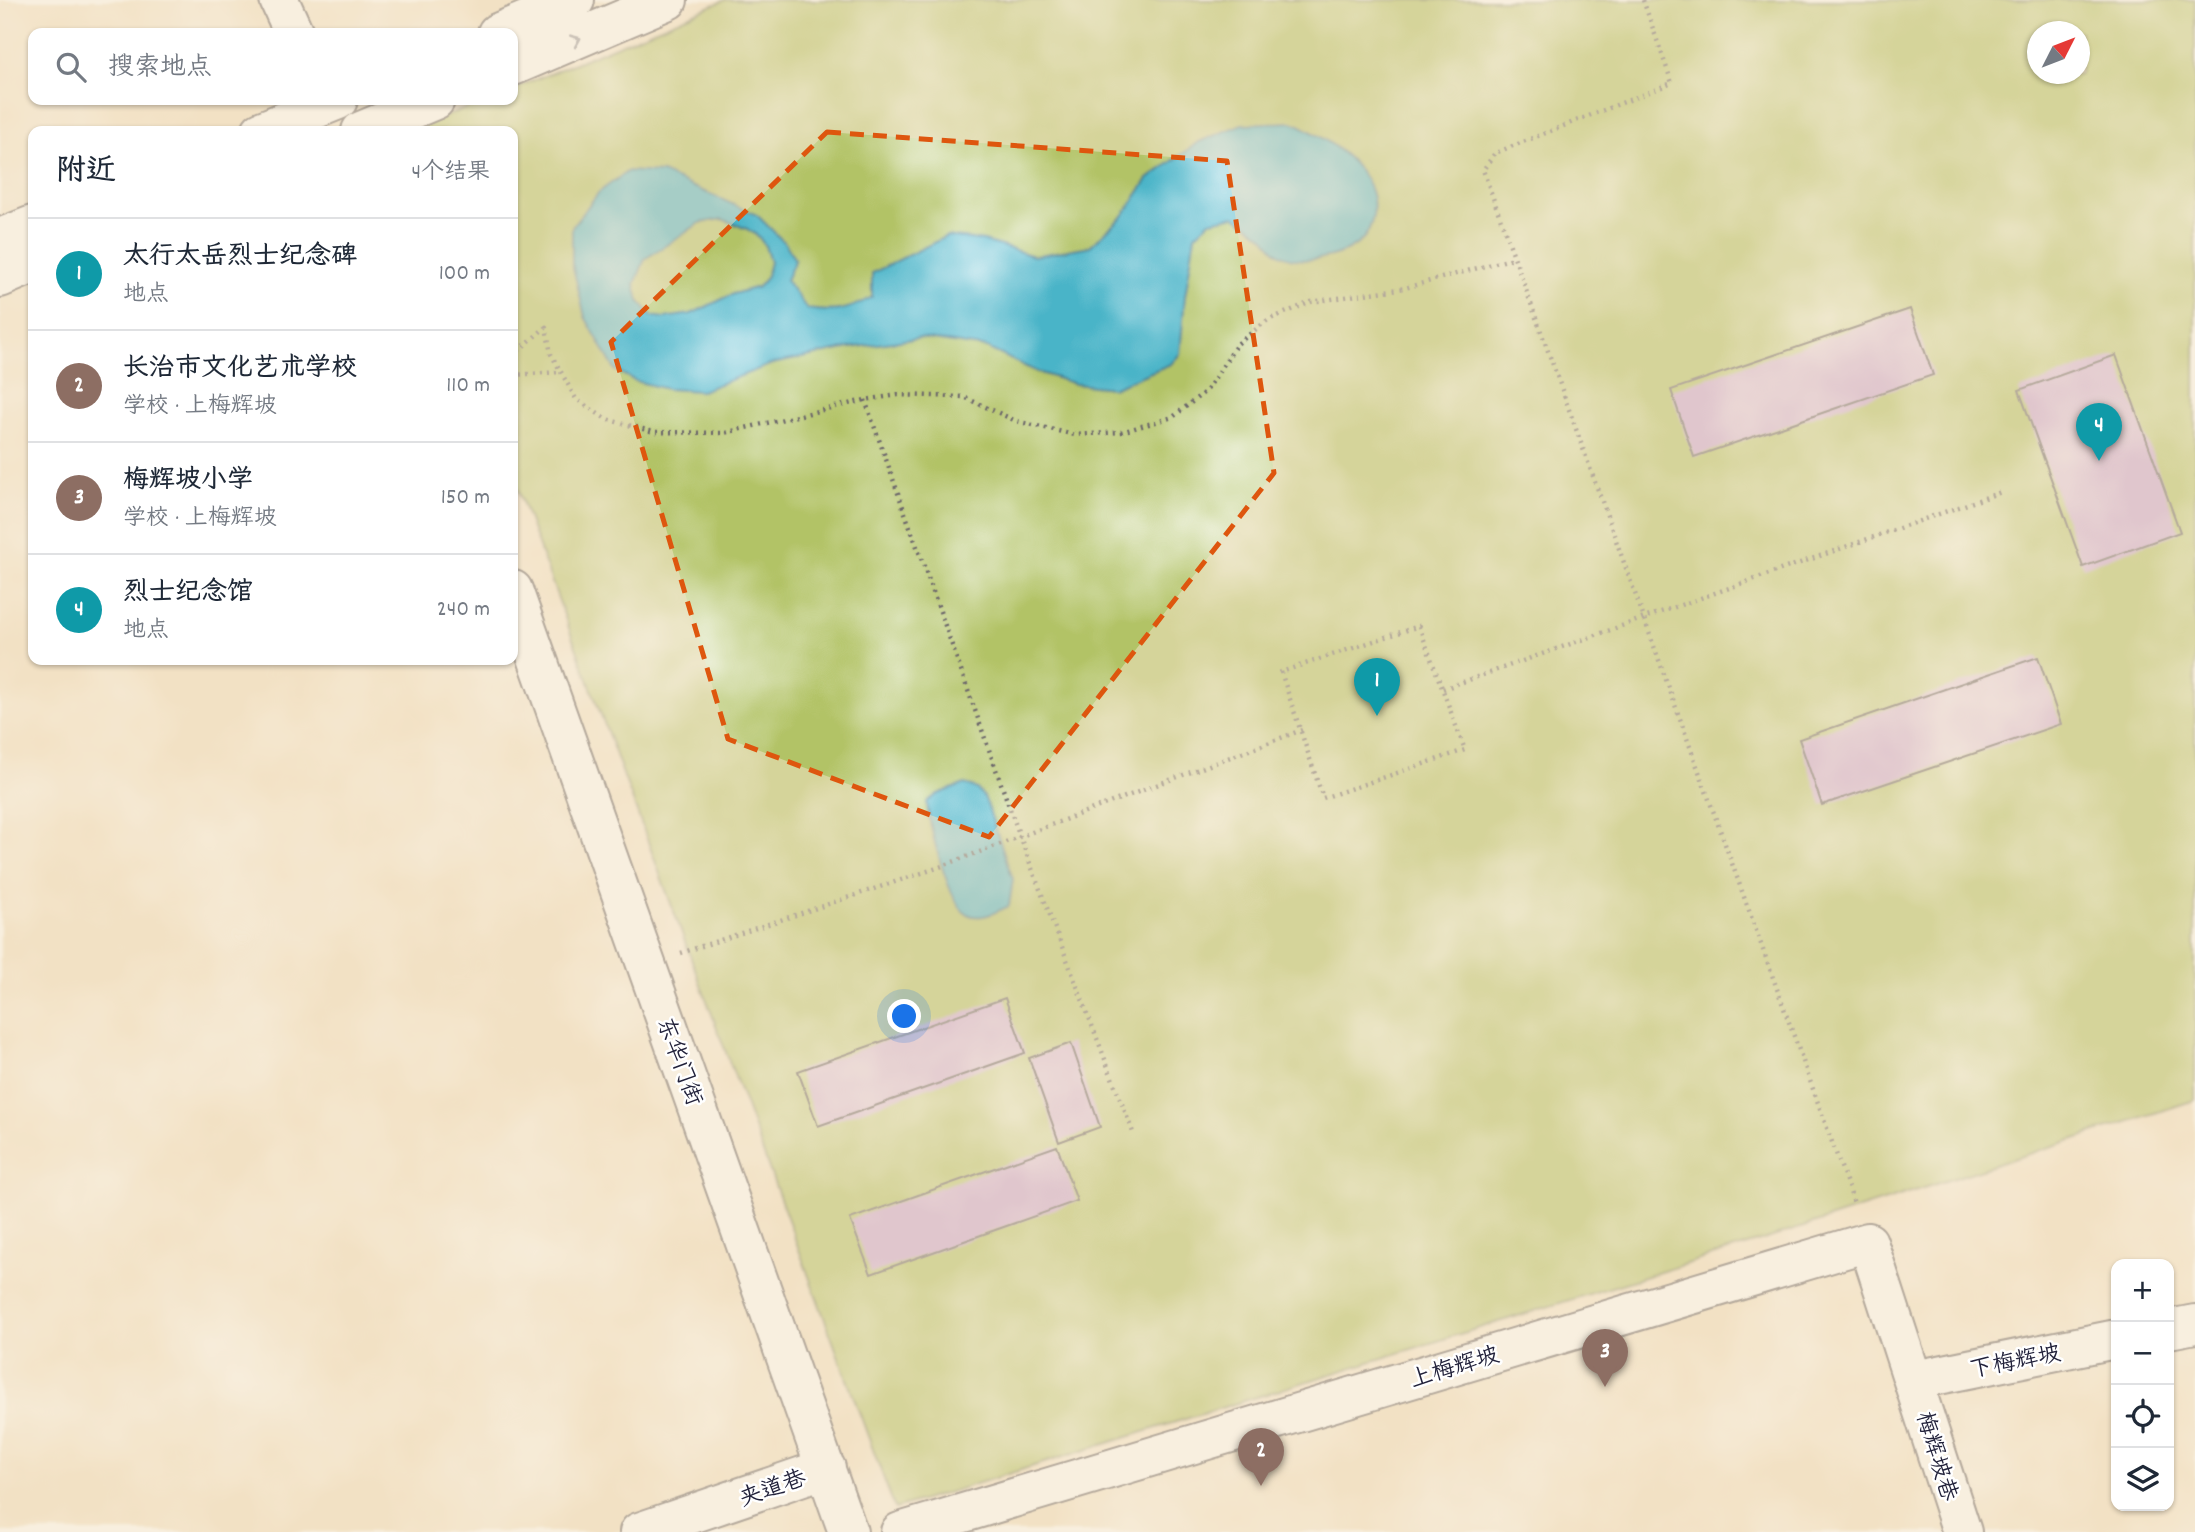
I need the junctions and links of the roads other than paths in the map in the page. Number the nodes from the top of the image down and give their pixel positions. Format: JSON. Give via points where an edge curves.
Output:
{"nodes":[{"id":1,"x":279,"y":0,"type":"edge"},
{"id":2,"x":575,"y":0,"type":"edge"},
{"id":3,"x":668,"y":0,"type":"edge"},
{"id":4,"x":292,"y":28,"type":"edge"},
{"id":5,"x":509,"y":28,"type":"edge"},
{"id":6,"x":518,"y":64,"type":"edge"},
{"id":7,"x":423,"y":105,"type":"edge"},
{"id":8,"x":332,"y":109,"type":"edge"},
{"id":9,"x":277,"y":126,"type":"edge"},
{"id":10,"x":373,"y":126,"type":"edge"},
{"id":11,"x":28,"y":227,"type":"edge"},
{"id":12,"x":0,"y":238,"type":"edge"},
{"id":13,"x":28,"y":266,"type":"edge"},
{"id":14,"x":0,"y":278,"type":"edge"},
{"id":15,"x":518,"y":604,"type":"edge"},
{"id":16,"x":2195,"y":1324,"type":"edge"},
{"id":17,"x":2174,"y":1328,"type":"edge"},
{"id":18,"x":2111,"y":1340,"type":"edge"},
{"id":19,"x":1914,"y":1380,"type":"junction"},
{"id":20,"x":826,"y":1468,"type":"junction"},
{"id":21,"x":639,"y":1532,"type":"edge"},
{"id":22,"x":848,"y":1532,"type":"edge"},
{"id":23,"x":900,"y":1532,"type":"edge"},
{"id":24,"x":1962,"y":1532,"type":"edge"}],
"edges":[{"from":1,"to":4,"type":"street"},
{"from":2,"to":5,"type":"street"},
{"from":6,"to":3,"type":"street","one_way":true},
{"from":7,"to":10,"type":"street"},
{"from":8,"to":9,"type":"street"},
{"from":11,"to":12,"type":"street"},
{"from":13,"to":14,"type":"street"},
{"from":15,"to":20,"type":"street","name":"东华门街"},
{"from":16,"to":17,"type":"street"},
{"from":18,"to":19,"type":"street","name":"下梅辉坡"},
{"from":19,"to":23,"type":"street","name":"上梅辉坡","via":[[1868,1242]]},
{"from":19,"to":24,"type":"street","name":"梅辉坡巷"},
{"from":20,"to":21,"type":"street","name":"夹道巷"},
{"from":20,"to":22,"type":"street","name":"东华门街"}]}
